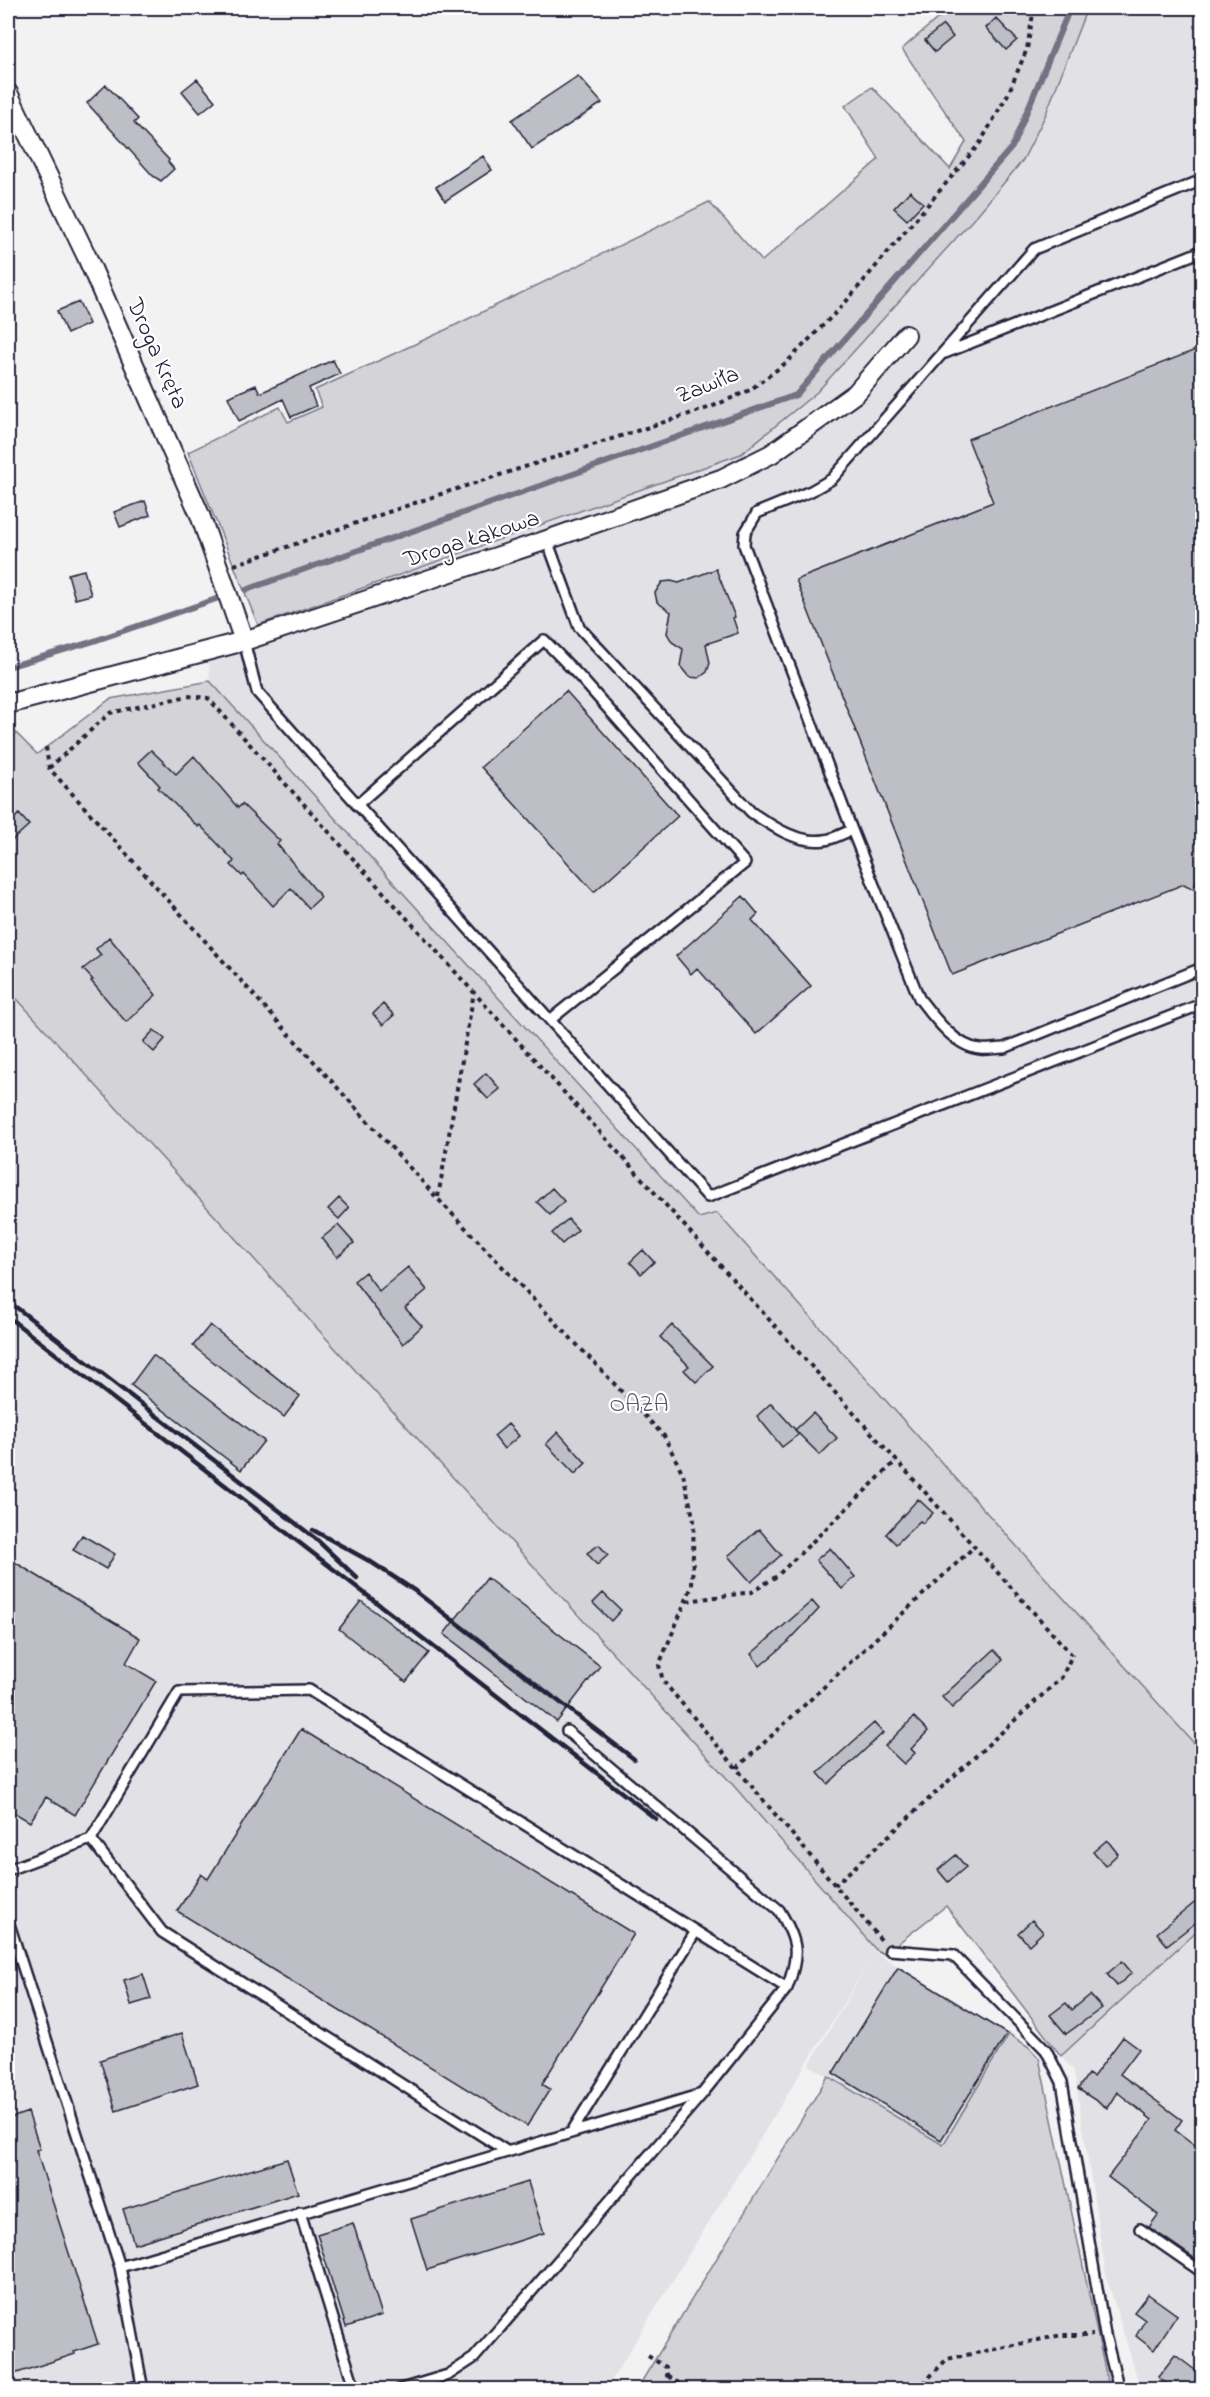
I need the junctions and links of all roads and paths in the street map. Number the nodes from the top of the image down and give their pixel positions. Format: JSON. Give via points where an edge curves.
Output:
{"nodes":[{"id":1,"x":1034,"y":8,"type":"edge"},
{"id":2,"x":8,"y":93,"type":"edge"},
{"id":3,"x":1203,"y":180,"type":"edge"},
{"id":4,"x":1203,"y":251,"type":"edge"},
{"id":5,"x":906,"y":335,"type":"dead end"},
{"id":6,"x":941,"y":354,"type":"junction"},
{"id":7,"x":547,"y":540,"type":"junction"},
{"id":8,"x":221,"y":574,"type":"junction"},
{"id":9,"x":244,"y":641,"type":"junction"},
{"id":10,"x":8,"y":704,"type":"edge"},
{"id":11,"x":46,"y":747,"type":"dead end"},
{"id":12,"x":49,"y":768,"type":"junction"},
{"id":13,"x":357,"y":805,"type":"junction"},
{"id":14,"x":852,"y":831,"type":"junction"},
{"id":15,"x":1203,"y":968,"type":"edge"},
{"id":16,"x":474,"y":991,"type":"junction"},
{"id":17,"x":1203,"y":1004,"type":"edge"},
{"id":18,"x":550,"y":1020,"type":"junction"},
{"id":19,"x":437,"y":1198,"type":"junction"},
{"id":20,"x":897,"y":1460,"type":"junction"},
{"id":21,"x":975,"y":1546,"type":"junction"},
{"id":22,"x":686,"y":1601,"type":"junction"},
{"id":23,"x":567,"y":1731,"type":"dead end"},
{"id":24,"x":738,"y":1768,"type":"junction"},
{"id":25,"x":91,"y":1839,"type":"junction"},
{"id":26,"x":8,"y":1870,"type":"edge"},
{"id":27,"x":835,"y":1885,"type":"junction"},
{"id":28,"x":8,"y":1926,"type":"edge"},
{"id":29,"x":696,"y":1931,"type":"junction"},
{"id":30,"x":890,"y":1950,"type":"joint"},
{"id":31,"x":787,"y":1988,"type":"junction"},
{"id":32,"x":702,"y":2094,"type":"junction"},
{"id":33,"x":571,"y":2133,"type":"junction"},
{"id":34,"x":508,"y":2152,"type":"junction"},
{"id":35,"x":300,"y":2212,"type":"junction"},
{"id":36,"x":1140,"y":2229,"type":"dead end"},
{"id":37,"x":120,"y":2267,"type":"junction"},
{"id":38,"x":1203,"y":2272,"type":"edge"},
{"id":39,"x":1105,"y":2335,"type":"junction"},
{"id":40,"x":648,"y":2356,"type":"dead end"},
{"id":41,"x":667,"y":2376,"type":"junction"},
{"id":42,"x":143,"y":2387,"type":"edge"},
{"id":43,"x":125,"y":2390,"type":"edge"},
{"id":44,"x":355,"y":2390,"type":"edge"},
{"id":45,"x":398,"y":2390,"type":"edge"},
{"id":46,"x":669,"y":2390,"type":"edge"},
{"id":47,"x":689,"y":2390,"type":"edge"},
{"id":48,"x":917,"y":2390,"type":"edge"},
{"id":49,"x":1119,"y":2390,"type":"edge"}],
"edges":[{"from":1,"to":8,"type":"path","name":"Zawiła","via":[[1027,49],[1008,94],[980,143],[844,304],[787,362],[750,390],[444,493]]},
{"from":2,"to":8,"type":"street","name":"Droga Kręta","via":[[91,266],[200,515]]},
{"from":3,"to":6,"type":"lane","via":[[1034,249]]},
{"from":4,"to":6,"type":"lane"},
{"from":5,"to":7,"type":"street","name":"Droga Łąkowa","via":[[856,393],[771,454],[722,479]]},
{"from":6,"to":14,"type":"lane","via":[[832,479],[757,513],[745,532],[749,561]]},
{"from":7,"to":9,"type":"street","name":"Droga Łąkowa"},
{"from":7,"to":14,"type":"lane","via":[[579,627],[751,812],[776,829],[801,838],[825,840]]},
{"from":8,"to":9,"type":"street","name":"Droga Kręta"},
{"from":9,"to":10,"type":"street","name":"Droga Łąkowa"},
{"from":9,"to":13,"type":"lane","via":[[256,692]]},
{"from":11,"to":12,"type":"path"},
{"from":12,"to":16,"type":"path","via":[[110,713],[188,696],[208,698]]},
{"from":12,"to":19,"type":"path"},
{"from":13,"to":18,"type":"lane"},
{"from":13,"to":18,"type":"lane","via":[[544,640],[580,677],[745,863]]},
{"from":14,"to":15,"type":"lane","via":[[919,998],[959,1041],[978,1049],[1004,1048]]},
{"from":16,"to":19,"type":"path"},
{"from":16,"to":20,"type":"path"},
{"from":17,"to":18,"type":"lane","via":[[708,1197]]},
{"from":19,"to":22,"type":"path","via":[[664,1436],[683,1474],[694,1521],[692,1586]]},
{"from":20,"to":21,"type":"path"},
{"from":20,"to":22,"type":"path","via":[[777,1576],[752,1592]]},
{"from":21,"to":24,"type":"path"},
{"from":21,"to":27,"type":"path","via":[[1072,1655],[1062,1677]]},
{"from":22,"to":24,"type":"path","via":[[659,1665],[663,1681]]},
{"from":23,"to":31,"type":"lane","via":[[779,1910],[795,1943],[796,1965]]},
{"from":24,"to":27,"type":"path"},
{"from":25,"to":26,"type":"lane"},
{"from":25,"to":29,"type":"lane","via":[[179,1692],[309,1690]]},
{"from":25,"to":34,"type":"lane","via":[[162,1932]]},
{"from":27,"to":30,"type":"path"},
{"from":28,"to":37,"type":"lane"},
{"from":29,"to":31,"type":"lane"},
{"from":29,"to":33,"type":"lane"},
{"from":30,"to":39,"type":"lane","via":[[953,1955],[1046,2050],[1062,2082]]},
{"from":31,"to":32,"type":"lane"},
{"from":32,"to":33,"type":"lane"},
{"from":32,"to":45,"type":"lane","via":[[474,2358],[448,2375]]},
{"from":33,"to":34,"type":"lane"},
{"from":34,"to":35,"type":"lane"},
{"from":35,"to":37,"type":"lane"},
{"from":35,"to":44,"type":"lane"},
{"from":36,"to":38,"type":"lane"},
{"from":37,"to":42,"type":"lane"},
{"from":39,"to":48,"type":"path","via":[[1062,2335],[947,2359]]},
{"from":39,"to":49,"type":"lane"},
{"from":40,"to":41,"type":"path","via":[[666,2367]]},
{"from":41,"to":46,"type":"path"},
{"from":41,"to":47,"type":"path"},
{"from":42,"to":43,"type":"lane"}]}
